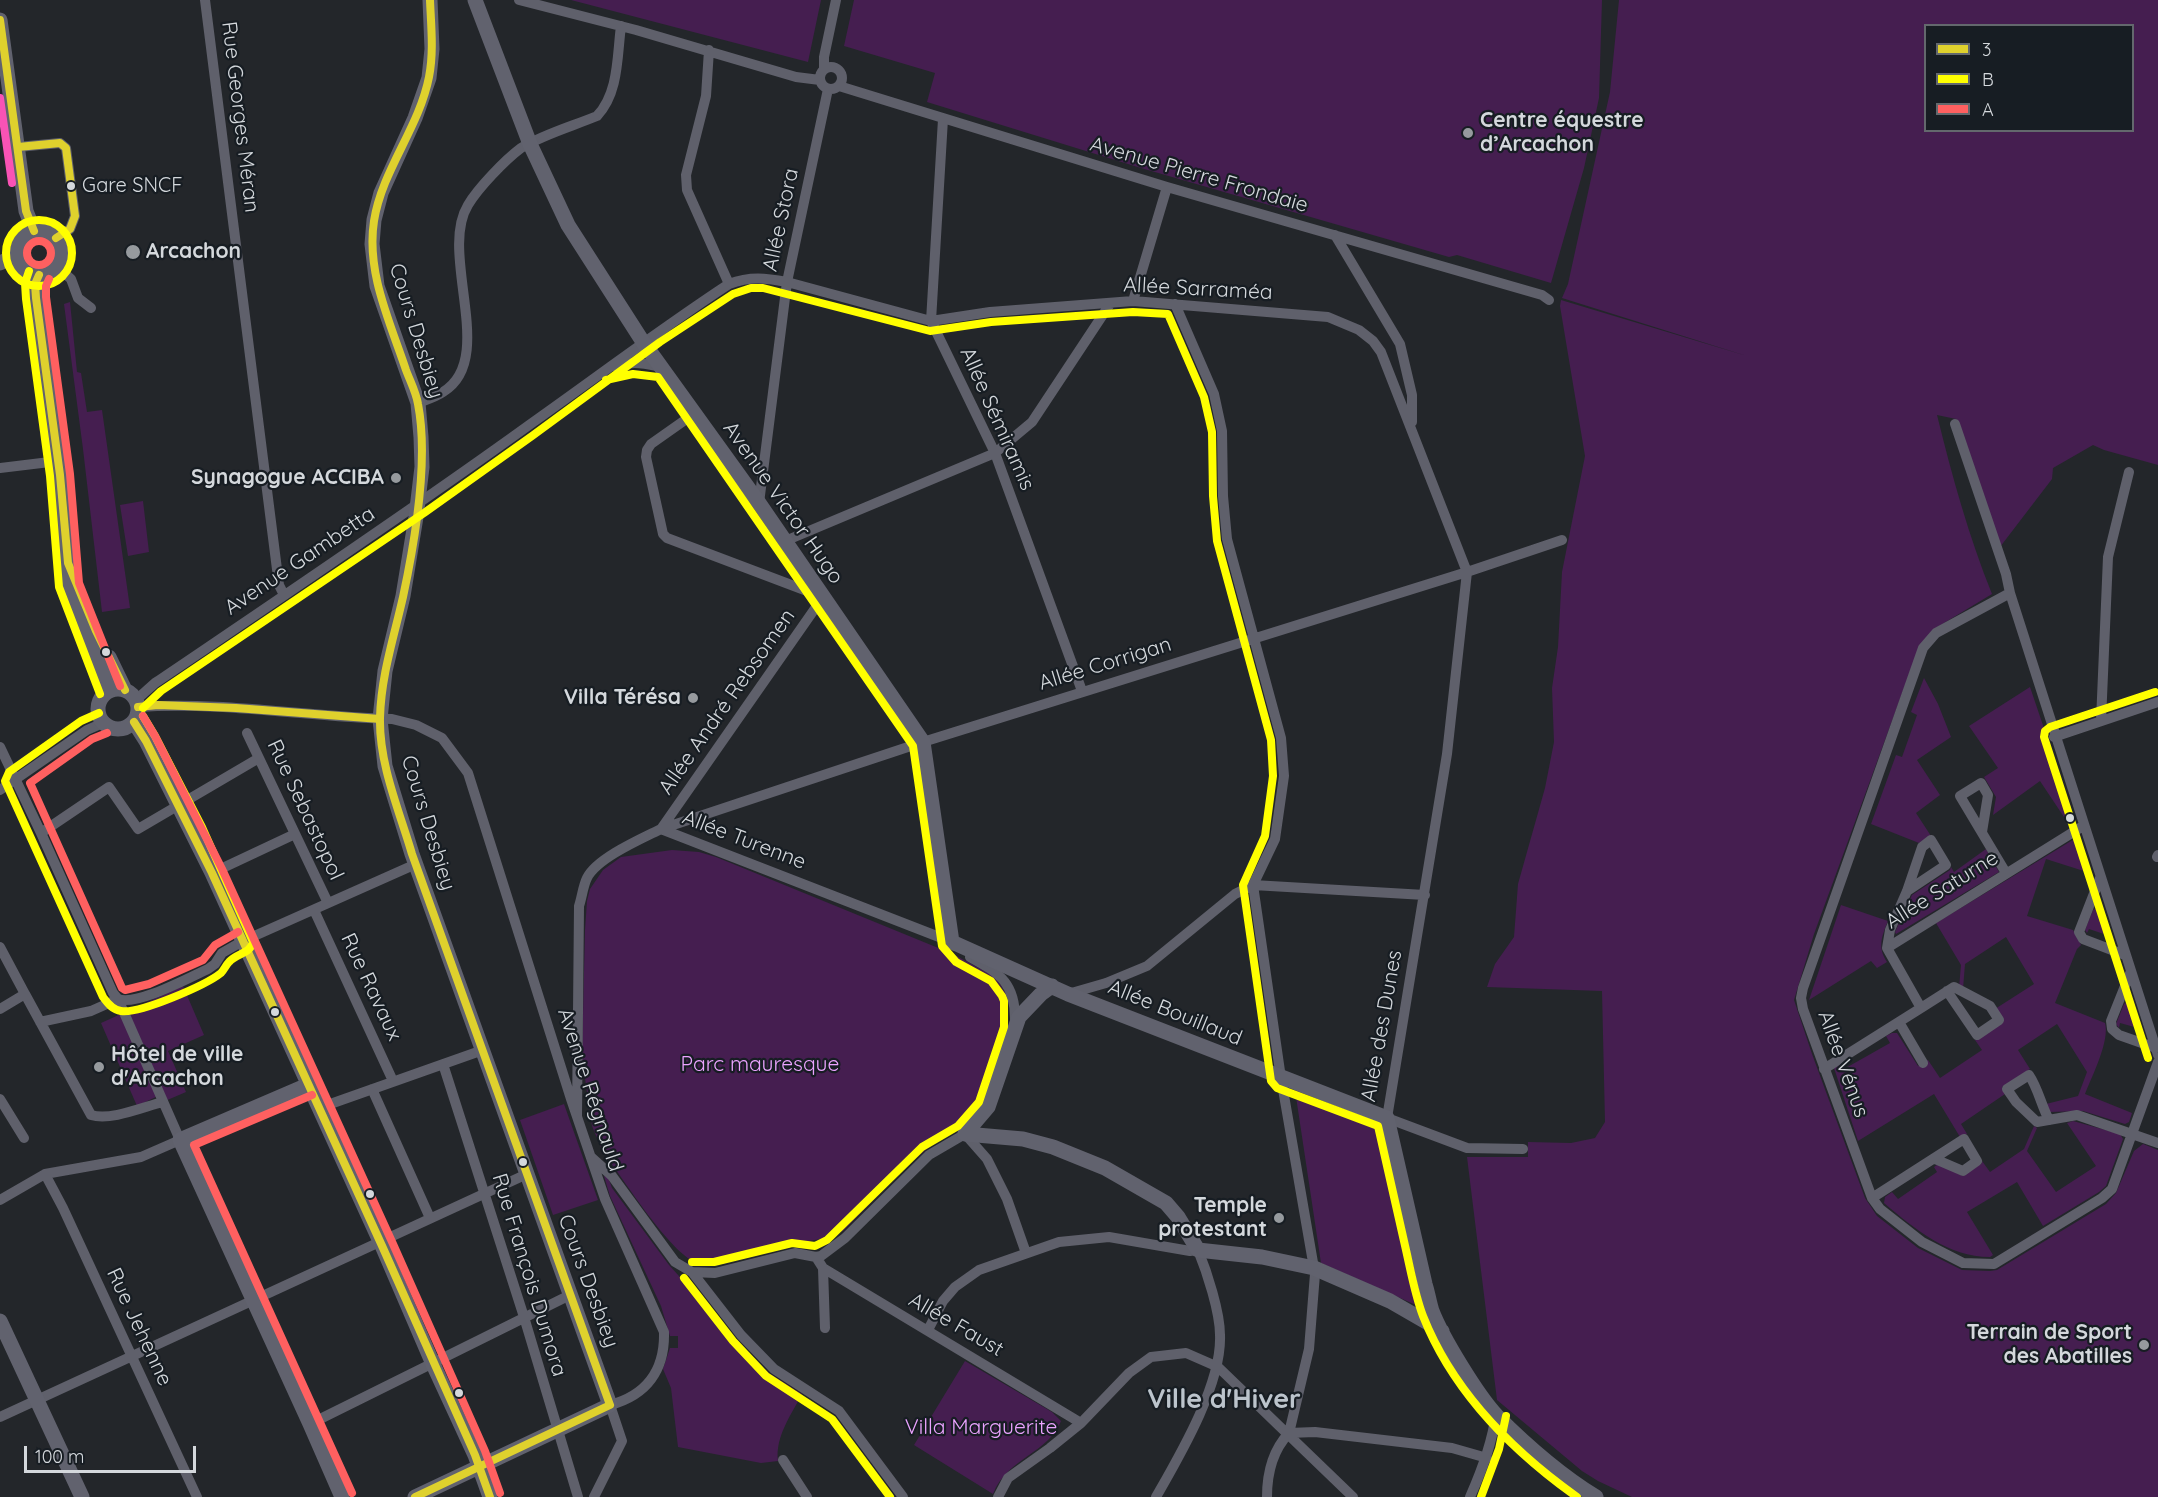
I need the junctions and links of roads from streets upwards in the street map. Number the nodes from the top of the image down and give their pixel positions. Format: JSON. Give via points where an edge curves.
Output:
{"nodes":[{"id":1,"x":205,"y":0,"type":"edge"},
{"id":2,"x":430,"y":0,"type":"edge"},
{"id":3,"x":475,"y":0,"type":"edge"},
{"id":4,"x":519,"y":0,"type":"edge"},
{"id":5,"x":836,"y":0,"type":"edge"},
{"id":6,"x":0,"y":20,"type":"edge"},
{"id":7,"x":621,"y":26,"type":"junction"},
{"id":8,"x":709,"y":50,"type":"junction"},
{"id":9,"x":824,"y":69,"type":"junction"},
{"id":10,"x":820,"y":80,"type":"junction"},
{"id":11,"x":834,"y":88,"type":"junction"},
{"id":12,"x":943,"y":119,"type":"junction"},
{"id":13,"x":530,"y":144,"type":"junction"},
{"id":14,"x":18,"y":147,"type":"junction"},
{"id":15,"x":1167,"y":187,"type":"junction"},
{"id":16,"x":34,"y":231,"type":"junction"},
{"id":17,"x":1335,"y":235,"type":"junction"},
{"id":18,"x":56,"y":238,"type":"junction"},
{"id":19,"x":16,"y":256,"type":"junction"},
{"id":20,"x":0,"y":263,"type":"edge"},
{"id":21,"x":57,"y":266,"type":"junction"},
{"id":22,"x":39,"y":275,"type":"junction"},
{"id":23,"x":787,"y":282,"type":"junction"},
{"id":24,"x":729,"y":284,"type":"junction"},
{"id":25,"x":1549,"y":300,"type":"dead end"},
{"id":26,"x":1133,"y":301,"type":"junction"},
{"id":27,"x":1110,"y":304,"type":"junction"},
{"id":28,"x":1175,"y":304,"type":"junction"},
{"id":29,"x":91,"y":308,"type":"dead end"},
{"id":30,"x":931,"y":321,"type":"junction"},
{"id":31,"x":643,"y":342,"type":"junction"},
{"id":32,"x":645,"y":363,"type":"junction"},
{"id":33,"x":664,"y":368,"type":"junction"},
{"id":34,"x":603,"y":370,"type":"junction"},
{"id":35,"x":418,"y":403,"type":"junction"},
{"id":36,"x":695,"y":413,"type":"junction"},
{"id":37,"x":1955,"y":424,"type":"dead end"},
{"id":38,"x":1412,"y":430,"type":"junction"},
{"id":39,"x":995,"y":453,"type":"junction"},
{"id":40,"x":58,"y":461,"type":"junction"},
{"id":41,"x":0,"y":468,"type":"edge"},
{"id":42,"x":2129,"y":472,"type":"dead end"},
{"id":43,"x":759,"y":503,"type":"junction"},
{"id":44,"x":418,"y":504,"type":"junction"},
{"id":45,"x":1562,"y":540,"type":"dead end"},
{"id":46,"x":785,"y":541,"type":"junction"},
{"id":47,"x":1467,"y":572,"type":"junction"},
{"id":48,"x":2010,"y":593,"type":"junction"},
{"id":49,"x":284,"y":595,"type":"junction"},
{"id":50,"x":823,"y":597,"type":"junction"},
{"id":51,"x":1255,"y":639,"type":"junction"},
{"id":52,"x":1083,"y":691,"type":"junction"},
{"id":53,"x":127,"y":697,"type":"junction"},
{"id":54,"x":2158,"y":702,"type":"edge"},
{"id":55,"x":380,"y":719,"type":"junction"},
{"id":56,"x":2101,"y":721,"type":"junction"},
{"id":57,"x":134,"y":722,"type":"junction"},
{"id":58,"x":103,"y":723,"type":"junction"},
{"id":59,"x":247,"y":733,"type":"dead end"},
{"id":60,"x":2054,"y":737,"type":"junction"},
{"id":61,"x":923,"y":742,"type":"junction"},
{"id":62,"x":0,"y":747,"type":"edge"},
{"id":63,"x":259,"y":758,"type":"junction"},
{"id":64,"x":15,"y":781,"type":"junction"},
{"id":65,"x":0,"y":790,"type":"edge"},
{"id":66,"x":178,"y":804,"type":"junction"},
{"id":67,"x":2083,"y":826,"type":"junction"},
{"id":68,"x":661,"y":829,"type":"junction"},
{"id":69,"x":1983,"y":832,"type":"dead end"},
{"id":70,"x":41,"y":833,"type":"junction"},
{"id":71,"x":296,"y":834,"type":"junction"},
{"id":72,"x":416,"y":864,"type":"junction"},
{"id":73,"x":212,"y":873,"type":"junction"},
{"id":74,"x":2006,"y":873,"type":"junction"},
{"id":75,"x":2100,"y":878,"type":"junction"},
{"id":76,"x":1253,"y":885,"type":"junction"},
{"id":77,"x":1907,"y":891,"type":"junction"},
{"id":78,"x":1425,"y":895,"type":"junction"},
{"id":79,"x":328,"y":903,"type":"junction"},
{"id":80,"x":314,"y":910,"type":"junction"},
{"id":81,"x":243,"y":941,"type":"junction"},
{"id":82,"x":952,"y":942,"type":"junction"},
{"id":83,"x":0,"y":947,"type":"edge"},
{"id":84,"x":1887,"y":948,"type":"junction"},
{"id":85,"x":2126,"y":955,"type":"junction"},
{"id":86,"x":2131,"y":971,"type":"junction"},
{"id":87,"x":1024,"y":974,"type":"junction"},
{"id":88,"x":1008,"y":985,"type":"junction"},
{"id":89,"x":1052,"y":986,"type":"junction"},
{"id":90,"x":1947,"y":991,"type":"junction"},
{"id":91,"x":25,"y":994,"type":"junction"},
{"id":92,"x":1068,"y":994,"type":"junction"},
{"id":93,"x":117,"y":999,"type":"junction"},
{"id":94,"x":1921,"y":1008,"type":"junction"},
{"id":95,"x":0,"y":1009,"type":"edge"},
{"id":96,"x":40,"y":1022,"type":"junction"},
{"id":97,"x":1899,"y":1022,"type":"junction"},
{"id":98,"x":1015,"y":1029,"type":"junction"},
{"id":99,"x":483,"y":1050,"type":"junction"},
{"id":100,"x":2157,"y":1051,"type":"edge"},
{"id":101,"x":2158,"y":1062,"type":"edge"},
{"id":102,"x":1923,"y":1063,"type":"dead end"},
{"id":103,"x":443,"y":1064,"type":"junction"},
{"id":104,"x":1824,"y":1069,"type":"junction"},
{"id":105,"x":1281,"y":1078,"type":"junction"},
{"id":106,"x":393,"y":1081,"type":"junction"},
{"id":107,"x":308,"y":1085,"type":"junction"},
{"id":108,"x":372,"y":1089,"type":"junction"},
{"id":109,"x":0,"y":1099,"type":"edge"},
{"id":110,"x":163,"y":1102,"type":"junction"},
{"id":111,"x":318,"y":1108,"type":"junction"},
{"id":112,"x":577,"y":1116,"type":"junction"},
{"id":113,"x":1387,"y":1118,"type":"junction"},
{"id":114,"x":2049,"y":1120,"type":"junction"},
{"id":115,"x":965,"y":1134,"type":"junction"},
{"id":116,"x":2133,"y":1134,"type":"junction"},
{"id":117,"x":24,"y":1138,"type":"dead end"},
{"id":118,"x":180,"y":1140,"type":"junction"},
{"id":119,"x":2158,"y":1143,"type":"edge"},
{"id":120,"x":1523,"y":1149,"type":"dead end"},
{"id":121,"x":591,"y":1156,"type":"junction"},
{"id":122,"x":1935,"y":1159,"type":"dead end"},
{"id":123,"x":527,"y":1173,"type":"junction"},
{"id":124,"x":45,"y":1174,"type":"junction"},
{"id":125,"x":483,"y":1194,"type":"junction"},
{"id":126,"x":1872,"y":1198,"type":"junction"},
{"id":127,"x":0,"y":1200,"type":"edge"},
{"id":128,"x":430,"y":1218,"type":"junction"},
{"id":129,"x":380,"y":1241,"type":"junction"},
{"id":130,"x":1198,"y":1250,"type":"junction"},
{"id":131,"x":1026,"y":1253,"type":"junction"},
{"id":132,"x":816,"y":1257,"type":"junction"},
{"id":133,"x":823,"y":1268,"type":"junction"},
{"id":134,"x":1314,"y":1268,"type":"junction"},
{"id":135,"x":692,"y":1272,"type":"junction"},
{"id":136,"x":570,"y":1295,"type":"junction"},
{"id":137,"x":252,"y":1299,"type":"junction"},
{"id":138,"x":524,"y":1317,"type":"junction"},
{"id":139,"x":0,"y":1321,"type":"edge"},
{"id":140,"x":825,"y":1328,"type":"dead end"},
{"id":141,"x":928,"y":1330,"type":"junction"},
{"id":142,"x":1442,"y":1331,"type":"junction"},
{"id":143,"x":130,"y":1356,"type":"junction"},
{"id":144,"x":433,"y":1364,"type":"junction"},
{"id":145,"x":1218,"y":1367,"type":"junction"},
{"id":146,"x":36,"y":1400,"type":"junction"},
{"id":147,"x":610,"y":1405,"type":"junction"},
{"id":148,"x":1496,"y":1414,"type":"junction"},
{"id":149,"x":0,"y":1417,"type":"edge"},
{"id":150,"x":1081,"y":1423,"type":"junction"},
{"id":151,"x":310,"y":1424,"type":"junction"},
{"id":152,"x":556,"y":1429,"type":"junction"},
{"id":153,"x":1289,"y":1433,"type":"junction"},
{"id":154,"x":1487,"y":1458,"type":"junction"},
{"id":155,"x":783,"y":1460,"type":"dead end"},
{"id":156,"x":480,"y":1467,"type":"junction"},
{"id":157,"x":82,"y":1497,"type":"edge"},
{"id":158,"x":197,"y":1497,"type":"edge"},
{"id":159,"x":342,"y":1497,"type":"edge"},
{"id":160,"x":415,"y":1497,"type":"edge"},
{"id":161,"x":490,"y":1497,"type":"edge"},
{"id":162,"x":578,"y":1497,"type":"edge"},
{"id":163,"x":594,"y":1497,"type":"edge"},
{"id":164,"x":807,"y":1497,"type":"edge"},
{"id":165,"x":903,"y":1497,"type":"edge"},
{"id":166,"x":998,"y":1497,"type":"edge"},
{"id":167,"x":1156,"y":1497,"type":"edge"},
{"id":168,"x":1266,"y":1497,"type":"edge"},
{"id":169,"x":1353,"y":1497,"type":"edge"},
{"id":170,"x":1470,"y":1497,"type":"edge"},
{"id":171,"x":1596,"y":1497,"type":"edge"}],
"edges":[{"from":1,"to":49,"type":"street","name":"Rue Georges Méran","via":[[279,585]]},
{"from":2,"to":35,"type":"street","name":"Cours Desbiey","via":[[429,78],[381,193],[372,244],[377,286]]},
{"from":3,"to":13,"type":"street","name":"Avenue Victor Hugo"},
{"from":4,"to":7,"type":"street"},
{"from":5,"to":9,"type":"street"},
{"from":6,"to":14,"type":"street"},
{"from":7,"to":8,"type":"street"},
{"from":7,"to":13,"type":"street","via":[[612,94],[606,107],[597,116]]},
{"from":8,"to":10,"type":"street","via":[[796,77]]},
{"from":8,"to":24,"type":"street","via":[[706,96],[686,175],[687,190]]},
{"from":9,"to":10,"type":"street"},
{"from":9,"to":11,"type":"street","via":[[838,69],[842,77]]},
{"from":10,"to":11,"type":"street"},
{"from":11,"to":12,"type":"street","name":"Avenue Pierre Frondaie"},
{"from":11,"to":23,"type":"street","name":"Allée Stora"},
{"from":12,"to":15,"type":"street","name":"Avenue Pierre Frondaie"},
{"from":12,"to":30,"type":"street","name":"Allée Sémiramis"},
{"from":13,"to":31,"type":"street","name":"Avenue Victor Hugo","via":[[568,225]]},
{"from":13,"to":35,"type":"street","via":[[497,171],[467,206],[458,234],[465,294],[464,366],[444,392]]},
{"from":14,"to":16,"type":"street","via":[[26,211]]},
{"from":14,"to":18,"type":"street","via":[[60,143],[66,148],[75,216],[70,229]]},
{"from":15,"to":17,"type":"street","name":"Avenue Pierre Frondaie"},
{"from":15,"to":26,"type":"street"},
{"from":16,"to":18,"type":"street"},
{"from":16,"to":19,"type":"street","via":[[18,243]]},
{"from":17,"to":25,"type":"street","name":"Avenue Pierre Frondaie"},
{"from":17,"to":38,"type":"street","via":[[1400,344],[1413,395]]},
{"from":18,"to":21,"type":"street","via":[[61,254]]},
{"from":19,"to":20,"type":"street"},
{"from":19,"to":22,"type":"street","via":[[22,267]]},
{"from":21,"to":22,"type":"street"},
{"from":21,"to":29,"type":"street","via":[[71,279],[78,298]]},
{"from":22,"to":40,"type":"street","via":[[36,298]]},
{"from":23,"to":24,"type":"street","via":[[750,278]]},
{"from":23,"to":30,"type":"street"},
{"from":23,"to":43,"type":"street","name":"Allée Stora"},
{"from":24,"to":31,"type":"street","name":"Avenue Gambetta"},
{"from":26,"to":27,"type":"street","name":"Allée Sarraméa"},
{"from":26,"to":28,"type":"street","name":"Allée Sarraméa"},
{"from":27,"to":30,"type":"street","via":[[990,312]]},
{"from":27,"to":39,"type":"street","name":"Allée Sarraméa","via":[[1032,422]]},
{"from":28,"to":38,"type":"street","name":"Allée Sarraméa","via":[[1328,317],[1347,323],[1381,352]]},
{"from":28,"to":51,"type":"street","via":[[1214,394],[1222,431],[1227,539]]},
{"from":30,"to":39,"type":"street","name":"Allée Sémiramis"},
{"from":31,"to":32,"type":"street"},
{"from":31,"to":33,"type":"street","name":"Avenue Victor Hugo"},
{"from":31,"to":34,"type":"street","name":"Avenue Gambetta"},
{"from":32,"to":33,"type":"street","name":"Avenue Gambetta"},
{"from":32,"to":34,"type":"street","name":"Avenue Gambetta","via":[[628,362]]},
{"from":33,"to":36,"type":"street","name":"Avenue Victor Hugo"},
{"from":34,"to":44,"type":"street","name":"Avenue Gambetta"},
{"from":35,"to":44,"type":"street","name":"Cours Desbiey","via":[[422,467]]},
{"from":36,"to":43,"type":"street","name":"Avenue Victor Hugo"},
{"from":36,"to":50,"type":"street","via":[[647,450],[663,534]]},
{"from":37,"to":48,"type":"street"},
{"from":38,"to":47,"type":"street","name":"Allée Sarraméa"},
{"from":39,"to":46,"type":"street","name":"Allée Sarraméa"},
{"from":39,"to":52,"type":"street","name":"Allée Sémiramis"},
{"from":40,"to":41,"type":"street"},
{"from":40,"to":53,"type":"street","via":[[69,585]]},
{"from":42,"to":56,"type":"street","via":[[2108,557]]},
{"from":43,"to":46,"type":"street","name":"Avenue Victor Hugo"},
{"from":44,"to":49,"type":"street","name":"Avenue Gambetta"},
{"from":44,"to":55,"type":"street","name":"Cours Desbiey","via":[[403,597],[385,671]]},
{"from":45,"to":47,"type":"street","name":"Allée Corrigan"},
{"from":46,"to":50,"type":"street","name":"Avenue Victor Hugo"},
{"from":47,"to":51,"type":"street","name":"Allée Corrigan"},
{"from":47,"to":78,"type":"street","name":"Allée des Dunes","via":[[1447,754]]},
{"from":48,"to":60,"type":"street"},
{"from":48,"to":104,"type":"street","name":"Allée Vénus","via":[[1936,633],[1923,648],[1803,988],[1801,1003]]},
{"from":49,"to":53,"type":"street","name":"Avenue Gambetta"},
{"from":50,"to":61,"type":"street","name":"Avenue Victor Hugo"},
{"from":50,"to":68,"type":"street","name":"Allée André Rebsomen"},
{"from":51,"to":52,"type":"street","name":"Allée Corrigan"},
{"from":51,"to":76,"type":"street","via":[[1281,738],[1284,776],[1275,839]]},
{"from":52,"to":61,"type":"street","name":"Allée Corrigan"},
{"from":53,"to":55,"type":"street","via":[[158,705]]},
{"from":53,"to":57,"type":"street","via":[[138,712]]},
{"from":53,"to":58,"type":"street","via":[[100,698],[99,717]]},
{"from":54,"to":56,"type":"street"},
{"from":55,"to":72,"type":"street","name":"Cours Desbiey","via":[[385,766]]},
{"from":55,"to":112,"type":"street","name":"Avenue Régnauld","via":[[416,725],[442,738],[468,773]]},
{"from":56,"to":60,"type":"street"},
{"from":57,"to":58,"type":"street","via":[[122,729]]},
{"from":57,"to":66,"type":"street"},
{"from":58,"to":64,"type":"street"},
{"from":59,"to":63,"type":"street","name":"Rue Sebastopol"},
{"from":60,"to":67,"type":"street"},
{"from":61,"to":68,"type":"street","name":"Allée Corrigan"},
{"from":61,"to":82,"type":"street","name":"Avenue Victor Hugo"},
{"from":62,"to":64,"type":"street"},
{"from":63,"to":66,"type":"street"},
{"from":63,"to":71,"type":"street","name":"Rue Sebastopol"},
{"from":64,"to":65,"type":"street"},
{"from":64,"to":70,"type":"street"},
{"from":66,"to":70,"type":"street","via":[[138,829],[109,787]]},
{"from":66,"to":73,"type":"street"},
{"from":67,"to":74,"type":"street","name":"Allée Saturne"},
{"from":67,"to":75,"type":"street"},
{"from":68,"to":82,"type":"street","name":"Allée Turenne"},
{"from":68,"to":112,"type":"street","name":"Allée Turenne","via":[[624,846],[587,878],[579,906]]},
{"from":69,"to":74,"type":"street"},
{"from":70,"to":93,"type":"street"},
{"from":71,"to":73,"type":"street"},
{"from":71,"to":79,"type":"street","name":"Rue Sebastopol"},
{"from":72,"to":79,"type":"street"},
{"from":72,"to":99,"type":"street","name":"Cours Desbiey"},
{"from":73,"to":81,"type":"street"},
{"from":74,"to":84,"type":"street","name":"Allée Saturne"},
{"from":75,"to":85,"type":"street"},
{"from":75,"to":85,"type":"street","via":[[2079,932],[2083,939]]},
{"from":76,"to":78,"type":"street"},
{"from":76,"to":92,"type":"street","via":[[1235,894],[1147,966]]},
{"from":76,"to":105,"type":"street"},
{"from":77,"to":77,"type":"street","via":[[1922,847],[1931,840],[1946,865]]},
{"from":77,"to":84,"type":"street","via":[[1890,930]]},
{"from":78,"to":113,"type":"street","name":"Allée des Dunes"},
{"from":79,"to":80,"type":"street"},
{"from":80,"to":81,"type":"street"},
{"from":80,"to":106,"type":"street","name":"Rue Ravaux"},
{"from":81,"to":93,"type":"street","via":[[222,953],[208,969],[134,1000]]},
{"from":81,"to":107,"type":"street"},
{"from":82,"to":87,"type":"street","name":"Allée Bouillaud"},
{"from":82,"to":88,"type":"street"},
{"from":83,"to":91,"type":"street"},
{"from":84,"to":94,"type":"street","name":"Allée Saturne"},
{"from":85,"to":86,"type":"street"},
{"from":86,"to":100,"type":"street"},
{"from":86,"to":100,"type":"street","via":[[2111,1021],[2112,1029]]},
{"from":87,"to":88,"type":"street","via":[[1009,977]]},
{"from":87,"to":89,"type":"street","name":"Allée Bouillaud"},
{"from":88,"to":98,"type":"street","via":[[1014,1000]]},
{"from":89,"to":92,"type":"street","name":"Allée Bouillaud"},
{"from":89,"to":98,"type":"street","via":[[1019,1017]]},
{"from":90,"to":90,"type":"street","via":[[1954,987],[1990,1006],[1999,1020],[1977,1035]]},
{"from":90,"to":94,"type":"street"},
{"from":91,"to":95,"type":"street"},
{"from":91,"to":96,"type":"street"},
{"from":92,"to":105,"type":"street","name":"Allée Bouillaud"},
{"from":93,"to":96,"type":"street","via":[[91,1011]]},
{"from":93,"to":110,"type":"street"},
{"from":94,"to":97,"type":"street"},
{"from":96,"to":110,"type":"street","via":[[91,1115],[109,1116]]},
{"from":97,"to":102,"type":"street"},
{"from":97,"to":104,"type":"street"},
{"from":98,"to":115,"type":"street","via":[[988,1107]]},
{"from":99,"to":103,"type":"street"},
{"from":99,"to":123,"type":"street","name":"Cours Desbiey"},
{"from":101,"to":116,"type":"street","name":"Allée Vénus"},
{"from":103,"to":106,"type":"street"},
{"from":103,"to":125,"type":"street","name":"Rue François Dumora"},
{"from":104,"to":126,"type":"street","name":"Allée Vénus"},
{"from":105,"to":113,"type":"street","name":"Allée Bouillaud"},
{"from":105,"to":134,"type":"street"},
{"from":106,"to":108,"type":"street"},
{"from":107,"to":111,"type":"street"},
{"from":107,"to":118,"type":"street"},
{"from":108,"to":111,"type":"street"},
{"from":108,"to":128,"type":"street"},
{"from":109,"to":117,"type":"street"},
{"from":110,"to":118,"type":"street"},
{"from":111,"to":129,"type":"street"},
{"from":112,"to":121,"type":"street","name":"Avenue Régnauld"},
{"from":113,"to":120,"type":"street","name":"Allée Bouillaud","via":[[1467,1148]]},
{"from":113,"to":142,"type":"street","name":"Allée des Dunes","via":[[1425,1284]]},
{"from":114,"to":114,"type":"street","via":[[2037,1122],[2007,1089],[2029,1075]]},
{"from":114,"to":116,"type":"street","via":[[2077,1115]]},
{"from":115,"to":130,"type":"street","via":[[1053,1146],[1105,1168],[1166,1203]]},
{"from":115,"to":131,"type":"street","via":[[987,1159],[1007,1199]]},
{"from":115,"to":132,"type":"street","via":[[929,1155],[833,1249]]},
{"from":116,"to":119,"type":"street"},
{"from":116,"to":126,"type":"street","name":"Allée Vénus","via":[[2112,1189],[1995,1264],[1963,1263],[1922,1242]]},
{"from":118,"to":124,"type":"street","via":[[141,1157]]},
{"from":118,"to":137,"type":"street"},
{"from":121,"to":135,"type":"street","via":[[612,1176],[675,1262]]},
{"from":121,"to":147,"type":"street","name":"Avenue Régnauld","via":[[605,1199],[664,1332],[658,1370],[649,1383],[627,1400]]},
{"from":122,"to":126,"type":"street"},
{"from":123,"to":125,"type":"street"},
{"from":123,"to":136,"type":"street","name":"Cours Desbiey"},
{"from":124,"to":127,"type":"street"},
{"from":124,"to":143,"type":"street","name":"Rue Jehenne"},
{"from":125,"to":128,"type":"street"},
{"from":125,"to":138,"type":"street","name":"Rue François Dumora"},
{"from":128,"to":129,"type":"street"},
{"from":129,"to":137,"type":"street"},
{"from":129,"to":144,"type":"street"},
{"from":130,"to":131,"type":"street","via":[[1109,1237],[1059,1242]]},
{"from":130,"to":134,"type":"street"},
{"from":130,"to":145,"type":"street","via":[[1221,1334]]},
{"from":131,"to":141,"type":"street","via":[[979,1270],[955,1287]]},
{"from":132,"to":133,"type":"street","name":"Allée Faust"},
{"from":132,"to":135,"type":"street","via":[[795,1253],[715,1273]]},
{"from":133,"to":140,"type":"street"},
{"from":133,"to":141,"type":"street","name":"Allée Faust"},
{"from":134,"to":142,"type":"street","via":[[1390,1301]]},
{"from":134,"to":153,"type":"street","via":[[1308,1349]]},
{"from":135,"to":165,"type":"street","via":[[741,1335],[774,1369],[838,1411]]},
{"from":136,"to":138,"type":"street"},
{"from":136,"to":147,"type":"street","name":"Cours Desbiey"},
{"from":137,"to":143,"type":"street"},
{"from":137,"to":151,"type":"street"},
{"from":138,"to":144,"type":"street"},
{"from":138,"to":152,"type":"street","name":"Rue François Dumora"},
{"from":139,"to":146,"type":"street"},
{"from":141,"to":150,"type":"street","name":"Allée Faust"},
{"from":142,"to":148,"type":"street","name":"Allée des Dunes"},
{"from":143,"to":146,"type":"street"},
{"from":143,"to":158,"type":"street","name":"Rue Jehenne"},
{"from":144,"to":151,"type":"street"},
{"from":144,"to":156,"type":"street"},
{"from":145,"to":150,"type":"street","via":[[1186,1353],[1151,1357],[1129,1373]]},
{"from":145,"to":153,"type":"street"},
{"from":145,"to":167,"type":"street","via":[[1185,1446]]},
{"from":146,"to":149,"type":"street"},
{"from":146,"to":157,"type":"street"},
{"from":147,"to":152,"type":"street"},
{"from":147,"to":163,"type":"street","name":"Cours Desbiey","via":[[622,1441]]},
{"from":148,"to":154,"type":"street"},
{"from":148,"to":171,"type":"street","name":"Allée des Dunes","via":[[1572,1482]]},
{"from":150,"to":166,"type":"street","via":[[1008,1478]]},
{"from":151,"to":159,"type":"street"},
{"from":152,"to":156,"type":"street"},
{"from":152,"to":162,"type":"street","name":"Rue François Dumora"},
{"from":153,"to":154,"type":"street","via":[[1315,1432],[1452,1448]]},
{"from":153,"to":168,"type":"street","via":[[1272,1461]]},
{"from":153,"to":169,"type":"street"},
{"from":154,"to":170,"type":"street"},
{"from":155,"to":164,"type":"street"},
{"from":156,"to":160,"type":"street"},
{"from":156,"to":161,"type":"street"}]}
